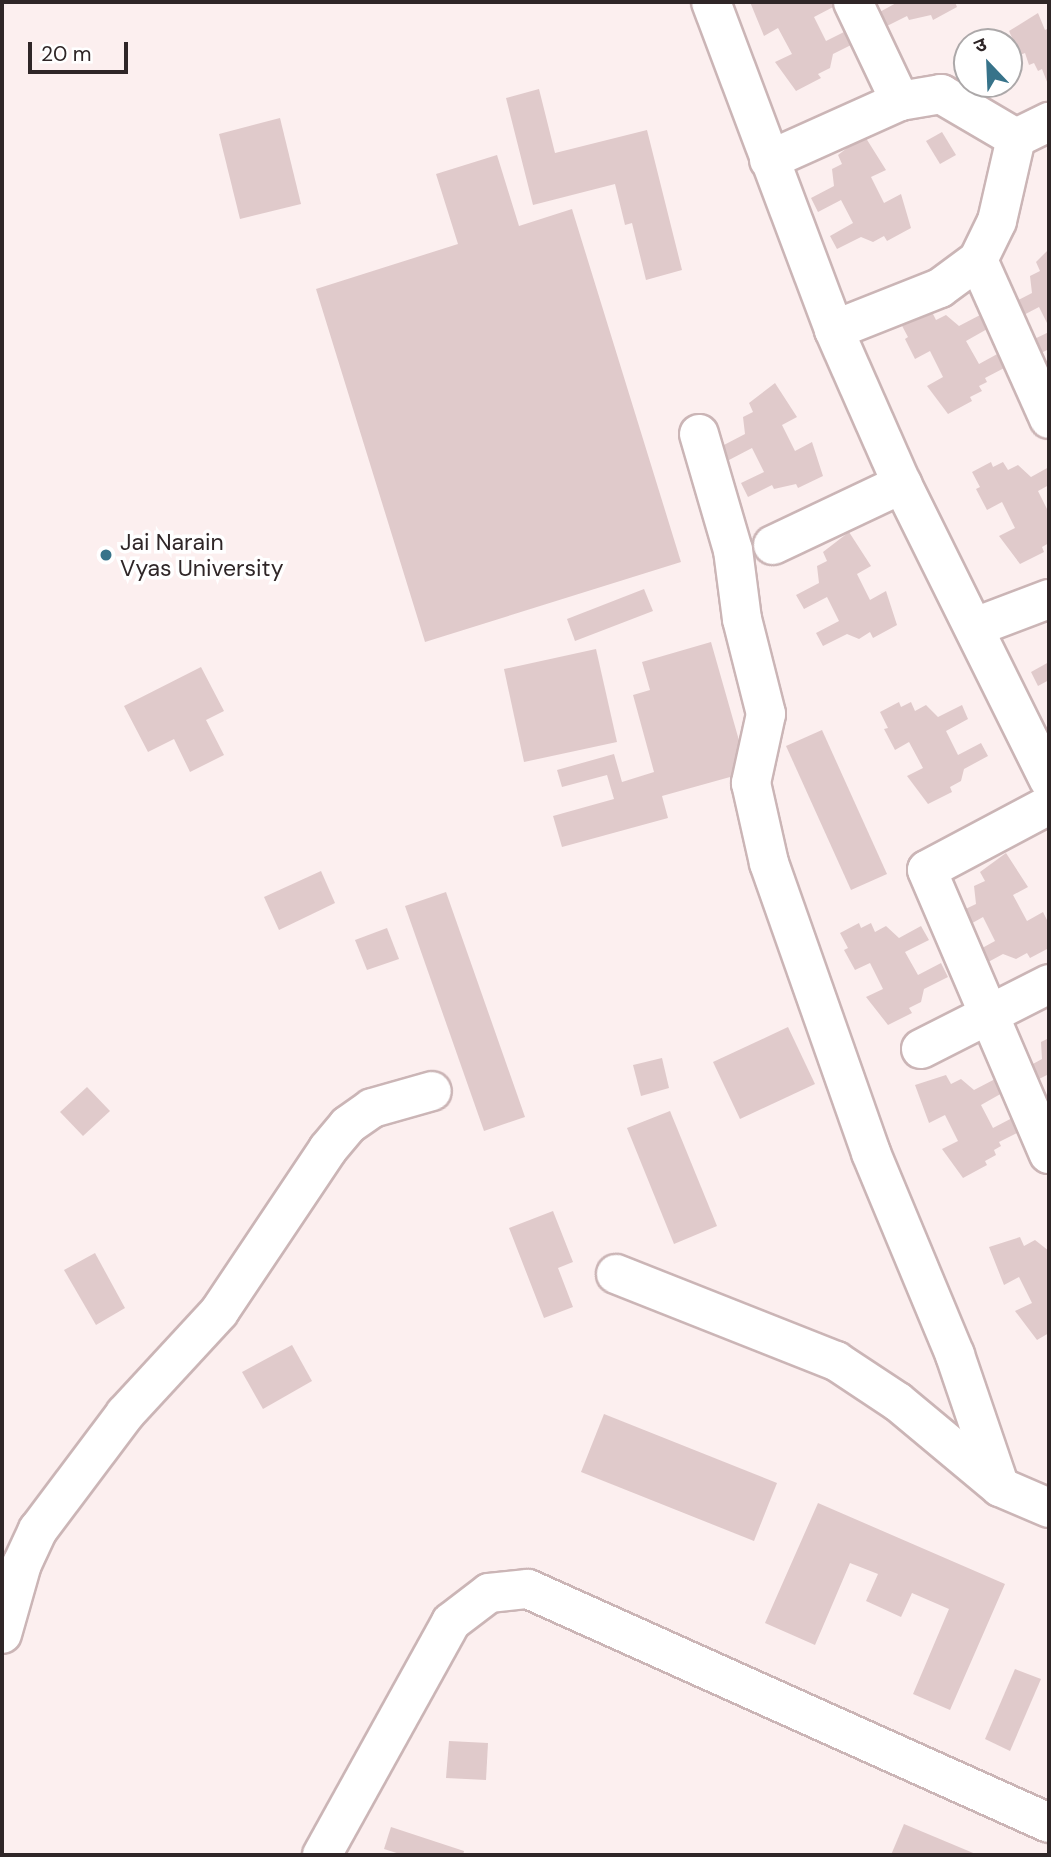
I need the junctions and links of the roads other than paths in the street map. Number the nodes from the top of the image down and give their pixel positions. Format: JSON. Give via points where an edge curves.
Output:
{"nodes":[{"id":1,"x":712,"y":2,"type":"edge"},
{"id":2,"x":853,"y":2,"type":"edge"},
{"id":3,"x":900,"y":100,"type":"junction"},
{"id":4,"x":1033,"y":130,"type":"edge"},
{"id":5,"x":769,"y":160,"type":"junction"},
{"id":6,"x":978,"y":260,"type":"junction"},
{"id":7,"x":834,"y":330,"type":"junction"},
{"id":8,"x":1049,"y":419,"type":"edge"},
{"id":9,"x":699,"y":434,"type":"dead end"},
{"id":10,"x":902,"y":484,"type":"junction"},
{"id":11,"x":773,"y":545,"type":"dead end"},
{"id":12,"x":1049,"y":598,"type":"edge"},
{"id":13,"x":975,"y":627,"type":"junction"},
{"id":14,"x":1049,"y":780,"type":"edge"},
{"id":15,"x":1049,"y":805,"type":"edge"},
{"id":16,"x":1049,"y":984,"type":"edge"},
{"id":17,"x":987,"y":1013,"type":"junction"},
{"id":18,"x":921,"y":1049,"type":"dead end"},
{"id":19,"x":432,"y":1091,"type":"dead end"},
{"id":20,"x":1049,"y":1154,"type":"edge"},
{"id":21,"x":616,"y":1274,"type":"dead end"},
{"id":22,"x":1000,"y":1487,"type":"junction"},
{"id":23,"x":1049,"y":1508,"type":"edge"},
{"id":24,"x":2,"y":1634,"type":"edge"},
{"id":25,"x":1049,"y":1823,"type":"edge"},
{"id":26,"x":322,"y":1855,"type":"edge"}],
"edges":[{"from":1,"to":5,"type":"street"},
{"from":2,"to":3,"type":"street"},
{"from":3,"to":4,"type":"street","via":[[941,94]]},
{"from":3,"to":5,"type":"street"},
{"from":4,"to":6,"type":"street"},
{"from":5,"to":7,"type":"street"},
{"from":6,"to":7,"type":"street","via":[[940,288]]},
{"from":6,"to":8,"type":"street"},
{"from":7,"to":10,"type":"street"},
{"from":9,"to":22,"type":"street","via":[[733,551],[742,619],[766,714],[751,783],[769,863],[871,1153],[956,1355]]},
{"from":10,"to":11,"type":"street"},
{"from":10,"to":13,"type":"street"},
{"from":12,"to":13,"type":"street"},
{"from":13,"to":14,"type":"street"},
{"from":15,"to":17,"type":"street","via":[[926,870]]},
{"from":16,"to":17,"type":"street"},
{"from":17,"to":18,"type":"street"},
{"from":17,"to":20,"type":"street"},
{"from":19,"to":24,"type":"street","via":[[372,1108],[348,1125],[328,1149],[219,1312],[125,1414],[38,1531],[22,1564]]},
{"from":21,"to":22,"type":"street","via":[[836,1361],[898,1402]]},
{"from":22,"to":23,"type":"street"},
{"from":25,"to":26,"type":"street","via":[[528,1589],[489,1593],[451,1622]]}]}
